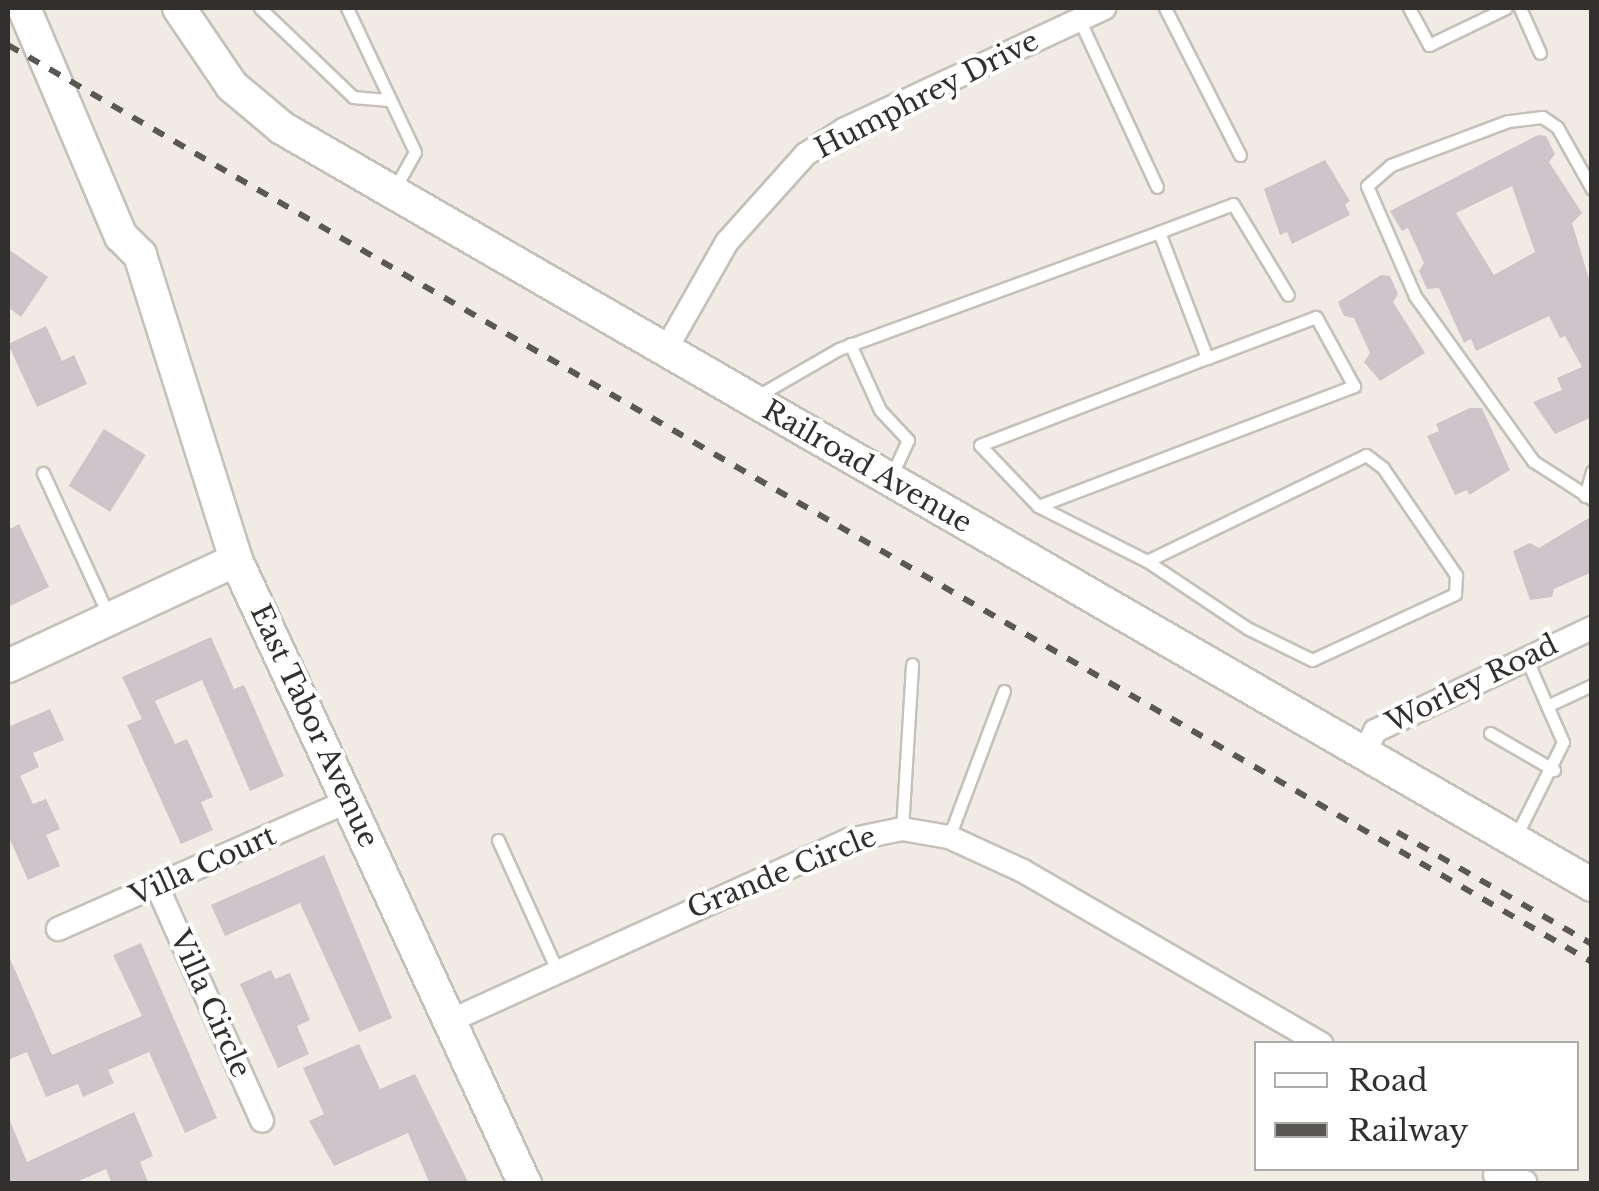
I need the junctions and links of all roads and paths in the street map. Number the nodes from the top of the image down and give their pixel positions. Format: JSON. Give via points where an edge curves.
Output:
{"nodes":[{"id":1,"x":24,"y":8,"type":"edge"},
{"id":2,"x":48,"y":8,"type":"edge"},
{"id":3,"x":179,"y":8,"type":"edge"},
{"id":4,"x":347,"y":8,"type":"edge"},
{"id":5,"x":1104,"y":8,"type":"edge"},
{"id":6,"x":1164,"y":8,"type":"edge"},
{"id":7,"x":1410,"y":8,"type":"edge"},
{"id":8,"x":1506,"y":8,"type":"edge"},
{"id":9,"x":1520,"y":8,"type":"edge"},
{"id":10,"x":266,"y":9,"type":"edge"},
{"id":11,"x":1079,"y":19,"type":"junction"},
{"id":12,"x":1540,"y":53,"type":"dead end"},
{"id":13,"x":386,"y":100,"type":"junction"},
{"id":14,"x":1240,"y":155,"type":"dead end"},
{"id":15,"x":1156,"y":187,"type":"dead end"},
{"id":16,"x":1592,"y":188,"type":"edge"},
{"id":17,"x":392,"y":192,"type":"junction"},
{"id":18,"x":1160,"y":232,"type":"junction"},
{"id":19,"x":140,"y":255,"type":"junction"},
{"id":20,"x":1288,"y":294,"type":"dead end"},
{"id":21,"x":850,"y":344,"type":"junction"},
{"id":22,"x":664,"y":351,"type":"junction"},
{"id":23,"x":1207,"y":358,"type":"junction"},
{"id":24,"x":750,"y":400,"type":"junction"},
{"id":25,"x":1592,"y":471,"type":"edge"},
{"id":26,"x":43,"y":473,"type":"dead end"},
{"id":27,"x":889,"y":480,"type":"junction"},
{"id":28,"x":1588,"y":497,"type":"edge"},
{"id":29,"x":1038,"y":506,"type":"junction"},
{"id":30,"x":236,"y":560,"type":"junction"},
{"id":31,"x":1147,"y":561,"type":"junction"},
{"id":32,"x":110,"y":618,"type":"junction"},
{"id":33,"x":1592,"y":628,"type":"edge"},
{"id":34,"x":1526,"y":658,"type":"junction"},
{"id":35,"x":912,"y":664,"type":"dead end"},
{"id":36,"x":8,"y":666,"type":"edge"},
{"id":37,"x":1592,"y":686,"type":"edge"},
{"id":38,"x":1004,"y":691,"type":"dead end"},
{"id":39,"x":1547,"y":706,"type":"junction"},
{"id":40,"x":1490,"y":733,"type":"dead end"},
{"id":41,"x":1364,"y":753,"type":"junction"},
{"id":42,"x":1554,"y":770,"type":"junction"},
{"id":43,"x":348,"y":801,"type":"junction"},
{"id":44,"x":902,"y":829,"type":"junction"},
{"id":45,"x":949,"y":837,"type":"junction"},
{"id":46,"x":498,"y":840,"type":"dead end"},
{"id":47,"x":1514,"y":840,"type":"junction"},
{"id":48,"x":157,"y":886,"type":"junction"},
{"id":49,"x":1592,"y":886,"type":"edge"},
{"id":50,"x":58,"y":930,"type":"dead end"},
{"id":51,"x":558,"y":970,"type":"junction"},
{"id":52,"x":452,"y":1020,"type":"junction"},
{"id":53,"x":1316,"y":1041,"type":"edge"},
{"id":54,"x":262,"y":1122,"type":"dead end"},
{"id":55,"x":1490,"y":1176,"type":"edge"},
{"id":56,"x":1527,"y":1183,"type":"edge"},
{"id":57,"x":524,"y":1184,"type":"edge"}],
"edges":[{"from":1,"to":19,"type":"main road","name":"East Tabor Avenue","via":[[121,236]]},
{"from":2,"to":19,"type":"main road","name":"East Tabor Avenue","via":[[144,233]]},
{"from":3,"to":17,"type":"main road","name":"Railroad Avenue","via":[[252,107]]},
{"from":4,"to":13,"type":"lane"},
{"from":5,"to":11,"type":"street","name":"Humphrey Drive"},
{"from":6,"to":14,"type":"lane"},
{"from":7,"to":8,"type":"lane","via":[[1429,46]]},
{"from":9,"to":12,"type":"lane"},
{"from":10,"to":13,"type":"lane","via":[[353,98]]},
{"from":11,"to":15,"type":"lane"},
{"from":11,"to":22,"type":"street","name":"Humphrey Drive","via":[[844,129],[806,154],[727,242]]},
{"from":13,"to":17,"type":"lane","via":[[414,152]]},
{"from":16,"to":28,"type":"lane","via":[[1557,127],[1542,117],[1508,122],[1391,165],[1368,186],[1415,296],[1533,461]]},
{"from":17,"to":22,"type":"main road","name":"Railroad Avenue"},
{"from":18,"to":20,"type":"lane","via":[[1233,204]]},
{"from":18,"to":21,"type":"lane"},
{"from":18,"to":23,"type":"lane"},
{"from":19,"to":30,"type":"main road","name":"East Tabor Avenue"},
{"from":21,"to":24,"type":"lane"},
{"from":21,"to":27,"type":"lane","via":[[880,410],[908,440]]},
{"from":22,"to":24,"type":"main road","name":"Railroad Avenue"},
{"from":23,"to":29,"type":"lane","via":[[980,444]]},
{"from":23,"to":29,"type":"lane","via":[[1316,316],[1354,386]]},
{"from":24,"to":27,"type":"main road","name":"Railroad Avenue"},
{"from":25,"to":28,"type":"lane"},
{"from":26,"to":32,"type":"lane"},
{"from":27,"to":41,"type":"main road","name":"Railroad Avenue"},
{"from":29,"to":31,"type":"lane"},
{"from":30,"to":32,"type":"main road"},
{"from":30,"to":43,"type":"main road","name":"East Tabor Avenue"},
{"from":31,"to":31,"type":"lane","via":[[1366,454],[1383,468],[1456,575],[1455,594],[1312,660],[1247,628]]},
{"from":32,"to":36,"type":"main road"},
{"from":33,"to":34,"type":"street","name":"Worley Road"},
{"from":34,"to":39,"type":"lane"},
{"from":34,"to":41,"type":"street","name":"Worley Road","via":[[1375,731]]},
{"from":35,"to":44,"type":"lane"},
{"from":37,"to":39,"type":"lane"},
{"from":38,"to":45,"type":"lane"},
{"from":39,"to":42,"type":"lane","via":[[1563,742]]},
{"from":40,"to":42,"type":"lane"},
{"from":41,"to":47,"type":"main road","name":"Railroad Avenue"},
{"from":42,"to":47,"type":"lane"},
{"from":43,"to":48,"type":"street","name":"Villa Court"},
{"from":43,"to":52,"type":"main road","name":"East Tabor Avenue"},
{"from":44,"to":45,"type":"street","name":"Grande Circle"},
{"from":44,"to":51,"type":"street","name":"Grande Circle","via":[[849,840]]},
{"from":45,"to":53,"type":"street","name":"Grande Circle","via":[[1023,871]]},
{"from":46,"to":51,"type":"lane"},
{"from":47,"to":49,"type":"main road","name":"Railroad Avenue"},
{"from":48,"to":50,"type":"street","name":"Villa Court"},
{"from":48,"to":54,"type":"street","name":"Villa Circle"},
{"from":51,"to":52,"type":"street","name":"Grande Circle"},
{"from":52,"to":57,"type":"main road","name":"East Tabor Avenue"},
{"from":55,"to":56,"type":"street"}]}
